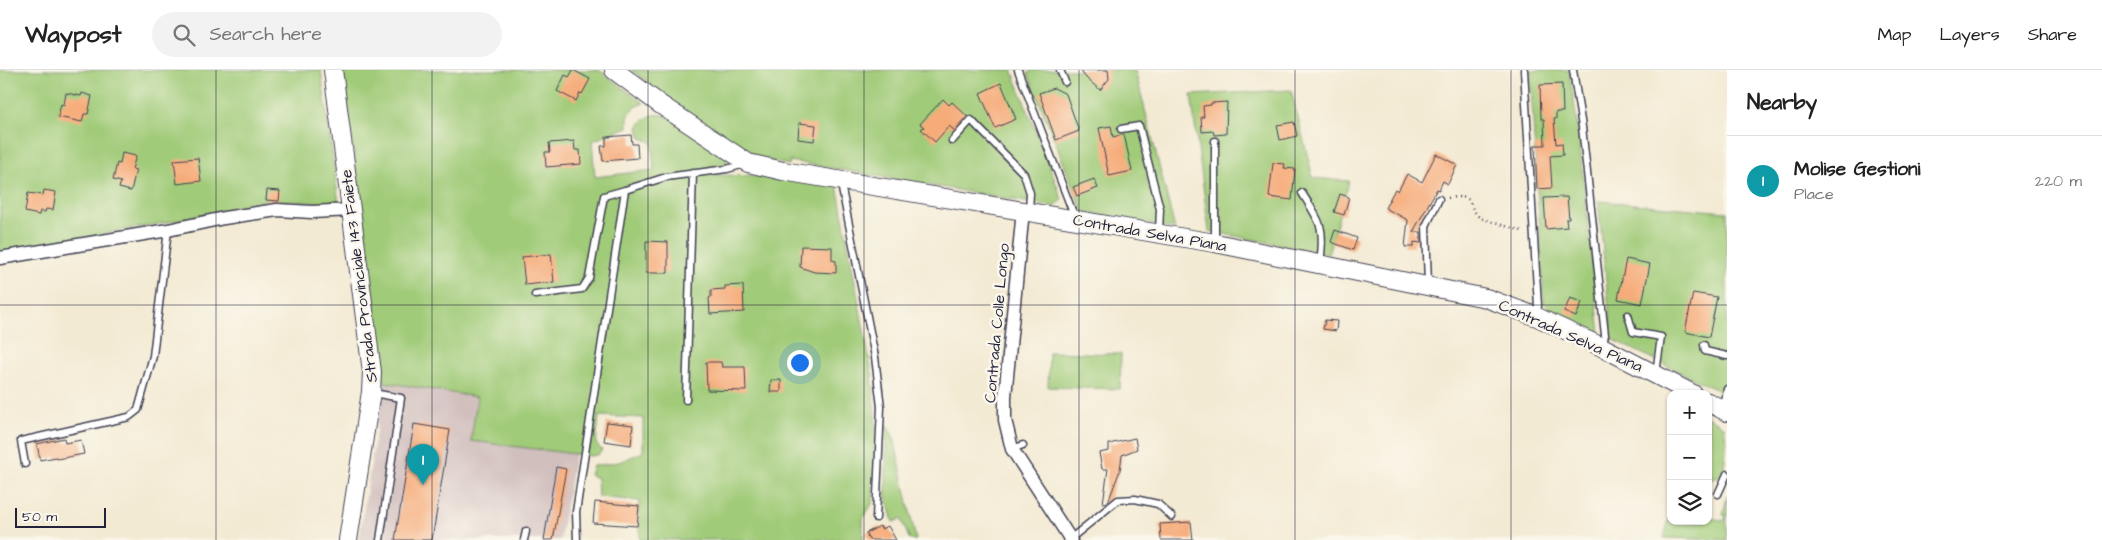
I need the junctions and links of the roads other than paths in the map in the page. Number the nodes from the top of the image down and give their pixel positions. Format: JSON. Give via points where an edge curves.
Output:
{"nodes":[{"id":1,"x":333,"y":70,"type":"edge"},
{"id":2,"x":614,"y":70,"type":"edge"},
{"id":3,"x":1018,"y":70,"type":"edge"},
{"id":4,"x":1060,"y":70,"type":"edge"},
{"id":5,"x":1524,"y":70,"type":"edge"},
{"id":6,"x":1573,"y":70,"type":"edge"},
{"id":7,"x":1065,"y":82,"type":"dead end"},
{"id":8,"x":1121,"y":130,"type":"dead end"},
{"id":9,"x":952,"y":141,"type":"dead end"},
{"id":10,"x":1215,"y":141,"type":"dead end"},
{"id":11,"x":748,"y":163,"type":"junction"},
{"id":12,"x":693,"y":174,"type":"junction"},
{"id":13,"x":841,"y":180,"type":"junction"},
{"id":14,"x":625,"y":190,"type":"junction"},
{"id":15,"x":1302,"y":193,"type":"dead end"},
{"id":16,"x":1439,"y":199,"type":"road end"},
{"id":17,"x":352,"y":210,"type":"junction"},
{"id":18,"x":1026,"y":211,"type":"junction"},
{"id":19,"x":1076,"y":219,"type":"junction"},
{"id":20,"x":168,"y":230,"type":"junction"},
{"id":21,"x":1159,"y":233,"type":"junction"},
{"id":22,"x":1215,"y":243,"type":"junction"},
{"id":23,"x":0,"y":258,"type":"edge"},
{"id":24,"x":1320,"y":264,"type":"junction"},
{"id":25,"x":1428,"y":285,"type":"junction"},
{"id":26,"x":535,"y":295,"type":"dead end"},
{"id":27,"x":1628,"y":315,"type":"dead end"},
{"id":28,"x":1535,"y":316,"type":"junction"},
{"id":29,"x":1704,"y":345,"type":"dead end"},
{"id":30,"x":1602,"y":347,"type":"junction"},
{"id":31,"x":1727,"y":356,"type":"edge"},
{"id":32,"x":1656,"y":374,"type":"junction"},
{"id":33,"x":1727,"y":389,"type":"edge"},
{"id":34,"x":1686,"y":390,"type":"edge"},
{"id":35,"x":371,"y":392,"type":"junction"},
{"id":36,"x":686,"y":400,"type":"dead end"},
{"id":37,"x":1720,"y":408,"type":"edge"},
{"id":38,"x":25,"y":464,"type":"dead end"},
{"id":39,"x":1727,"y":474,"type":"edge"},
{"id":40,"x":1718,"y":494,"type":"dead end"},
{"id":41,"x":1172,"y":517,"type":"dead end"},
{"id":42,"x":876,"y":518,"type":"dead end"},
{"id":43,"x":526,"y":531,"type":"dead end"},
{"id":44,"x":1070,"y":539,"type":"edge"},
{"id":45,"x":348,"y":540,"type":"edge"},
{"id":46,"x":380,"y":540,"type":"edge"},
{"id":47,"x":524,"y":540,"type":"edge"},
{"id":48,"x":577,"y":540,"type":"edge"}],
"edges":[{"from":1,"to":17,"type":"street","name":"Strada Provinciale 143 Faiete"},
{"from":2,"to":11,"type":"street","name":"Contrada Selva Piana"},
{"from":3,"to":19,"type":"lane"},
{"from":4,"to":7,"type":"lane"},
{"from":5,"to":28,"type":"lane","via":[[1538,306]]},
{"from":6,"to":30,"type":"lane","via":[[1605,335]]},
{"from":8,"to":21,"type":"lane","via":[[1139,126],[1160,209]]},
{"from":9,"to":18,"type":"lane","via":[[971,120],[1024,174],[1030,193]]},
{"from":10,"to":22,"type":"lane"},
{"from":11,"to":12,"type":"lane"},
{"from":11,"to":13,"type":"street","name":"Contrada Selva Piana","via":[[783,172]]},
{"from":12,"to":14,"type":"lane","via":[[666,177]]},
{"from":12,"to":36,"type":"lane"},
{"from":13,"to":18,"type":"street","name":"Contrada Selva Piana"},
{"from":13,"to":42,"type":"lane","via":[[875,358],[881,407]]},
{"from":14,"to":26,"type":"lane","via":[[604,196],[590,278],[582,289]]},
{"from":14,"to":48,"type":"lane","via":[[576,512]]},
{"from":15,"to":24,"type":"lane","via":[[1318,218],[1323,237]]},
{"from":16,"to":25,"type":"lane","via":[[1426,226]]},
{"from":17,"to":20,"type":"street","via":[[277,210]]},
{"from":17,"to":35,"type":"street","name":"Strada Provinciale 143 Faiete","via":[[371,353]]},
{"from":18,"to":19,"type":"street","name":"Contrada Selva Piana"},
{"from":18,"to":44,"type":"street","name":"Contrada Colle Longo","via":[[1005,420]]},
{"from":19,"to":21,"type":"street","name":"Contrada Selva Piana"},
{"from":20,"to":23,"type":"street"},
{"from":20,"to":38,"type":"lane","via":[[154,356],[138,410],[129,417],[21,441]]},
{"from":21,"to":22,"type":"street","name":"Contrada Selva Piana"},
{"from":22,"to":24,"type":"street","name":"Contrada Selva Piana"},
{"from":24,"to":25,"type":"street","name":"Contrada Selva Piana"},
{"from":25,"to":28,"type":"street","name":"Contrada Selva Piana","via":[[1486,298]]},
{"from":27,"to":32,"type":"lane","via":[[1633,332],[1661,337]]},
{"from":28,"to":30,"type":"street","name":"Contrada Selva Piana"},
{"from":29,"to":31,"type":"lane","via":[[1705,351]]},
{"from":30,"to":32,"type":"street","name":"Contrada Selva Piana"},
{"from":32,"to":34,"type":"street","name":"Contrada Selva Piana"},
{"from":33,"to":37,"type":"lane"},
{"from":35,"to":45,"type":"street","name":"Strada Provinciale 143 Faiete"},
{"from":35,"to":46,"type":"lane","via":[[401,398]]},
{"from":39,"to":40,"type":"lane"},
{"from":41,"to":44,"type":"lane","via":[[1158,504],[1135,499],[1118,500]]},
{"from":43,"to":47,"type":"lane"}]}
